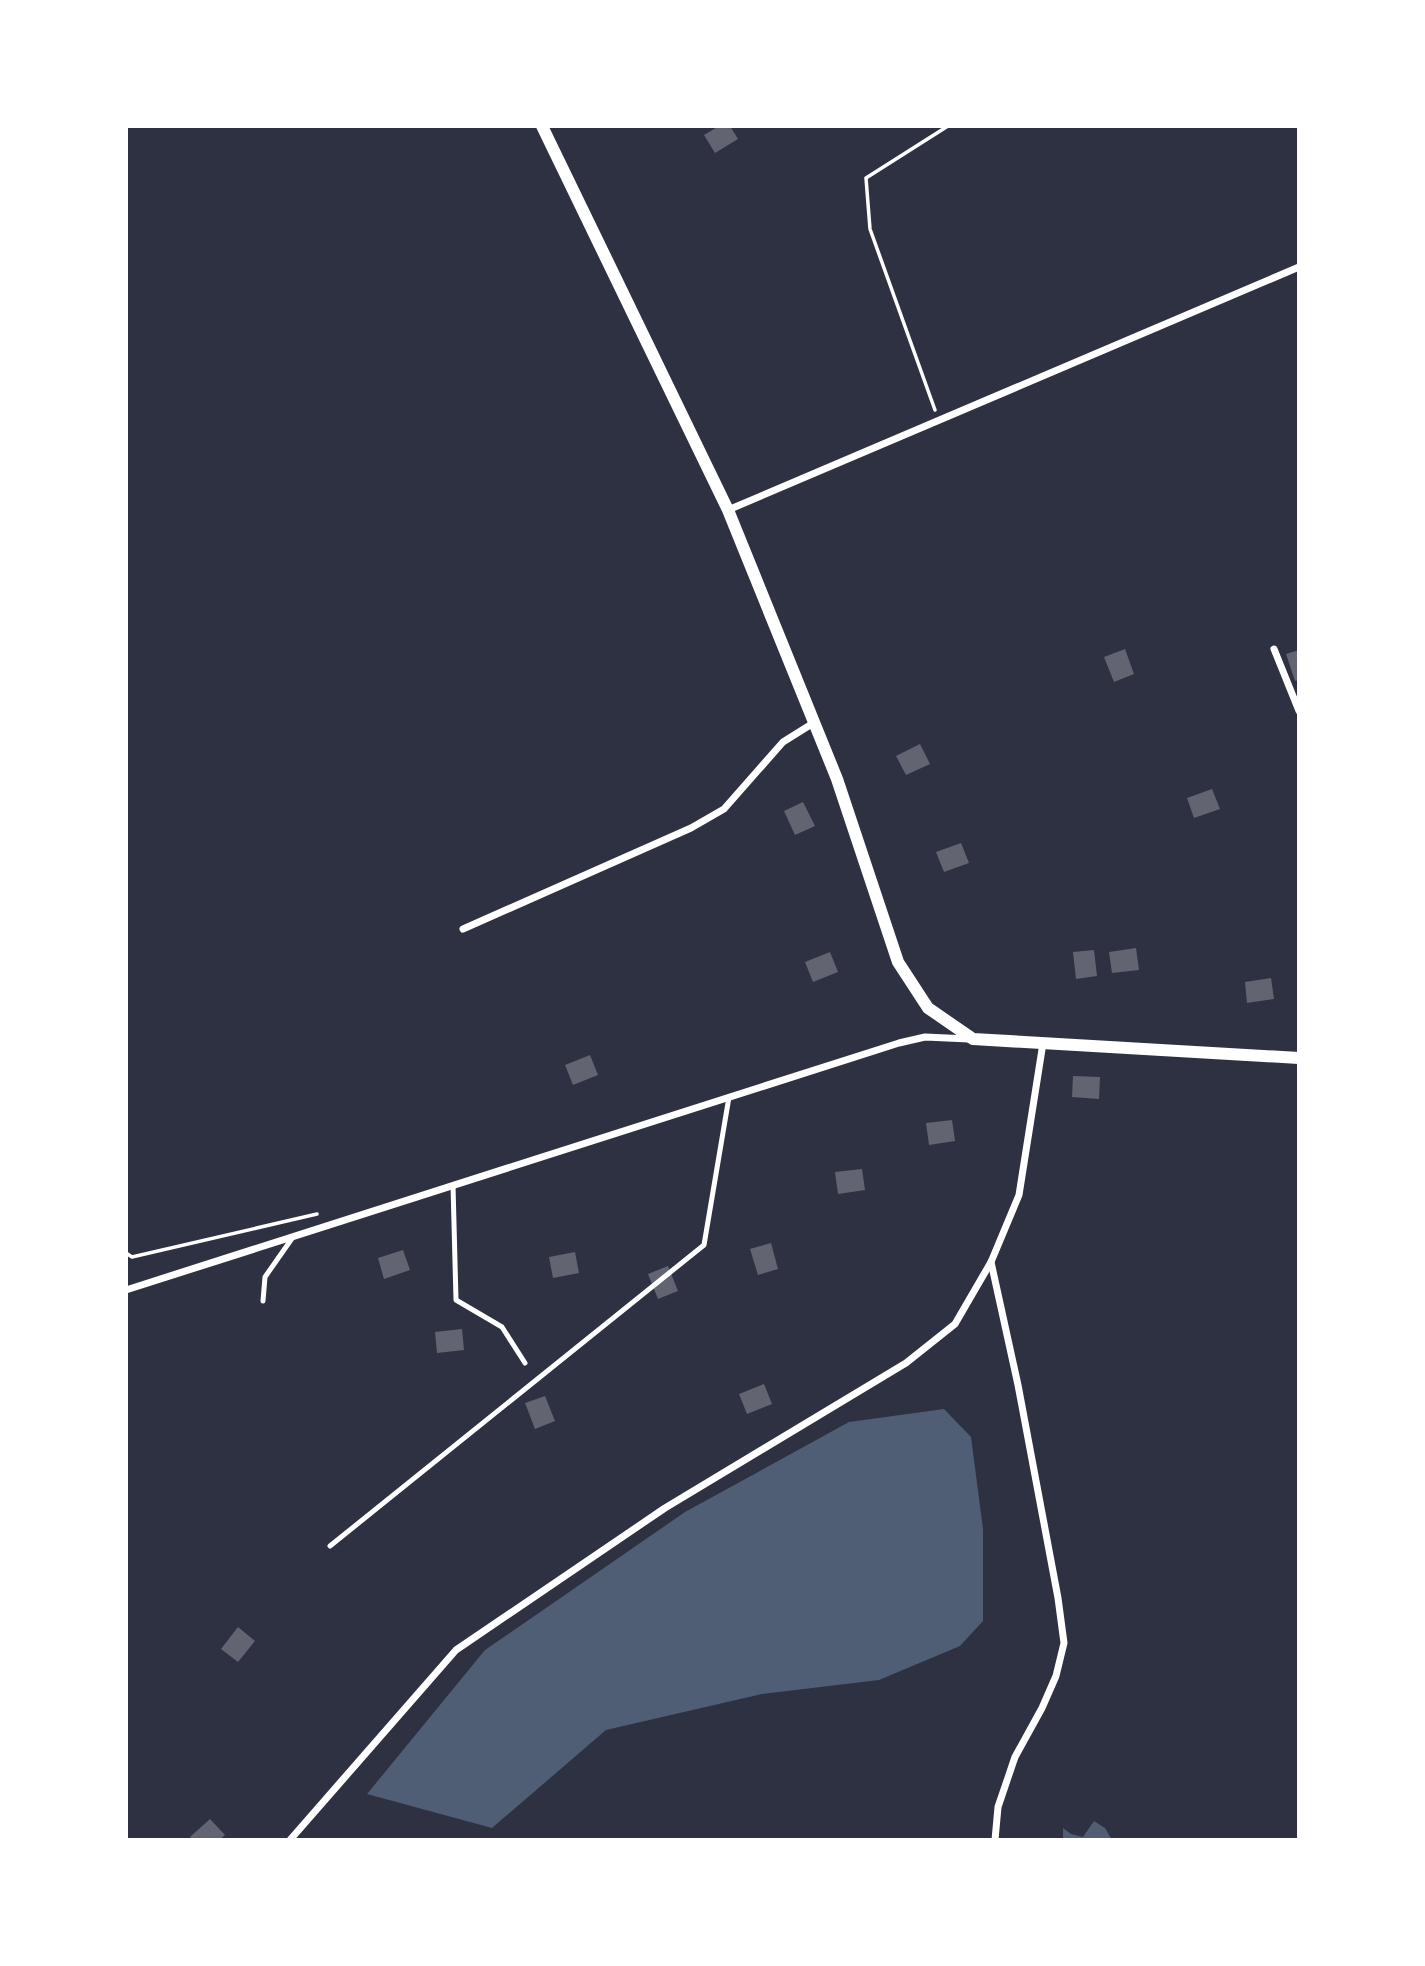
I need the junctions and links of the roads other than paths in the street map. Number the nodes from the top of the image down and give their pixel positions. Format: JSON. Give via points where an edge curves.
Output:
{"nodes":[{"id":1,"x":542,"y":126,"type":"edge"},
{"id":2,"x":1299,"y":267,"type":"edge"},
{"id":3,"x":728,"y":510,"type":"junction"},
{"id":4,"x":1274,"y":649,"type":"dead end"},
{"id":5,"x":1299,"y":711,"type":"edge"},
{"id":6,"x":815,"y":722,"type":"junction"},
{"id":7,"x":463,"y":929,"type":"dead end"},
{"id":8,"x":973,"y":1039,"type":"junction"},
{"id":9,"x":1043,"y":1043,"type":"junction"},
{"id":10,"x":1299,"y":1058,"type":"edge"},
{"id":11,"x":729,"y":1097,"type":"junction"},
{"id":12,"x":453,"y":1185,"type":"junction"},
{"id":13,"x":293,"y":1237,"type":"junction"},
{"id":14,"x":991,"y":1262,"type":"junction"},
{"id":15,"x":126,"y":1290,"type":"edge"},
{"id":16,"x":263,"y":1301,"type":"dead end"},
{"id":17,"x":525,"y":1363,"type":"dead end"},
{"id":18,"x":330,"y":1546,"type":"dead end"},
{"id":19,"x":290,"y":1840,"type":"edge"},
{"id":20,"x":995,"y":1840,"type":"edge"}],
"edges":[{"from":1,"to":3,"type":"street"},
{"from":2,"to":3,"type":"street"},
{"from":3,"to":6,"type":"street"},
{"from":4,"to":5,"type":"street"},
{"from":6,"to":7,"type":"street","via":[[783,742],[724,809]]},
{"from":6,"to":8,"type":"street","via":[[898,962],[928,1008]]},
{"from":8,"to":9,"type":"street"},
{"from":8,"to":11,"type":"street","via":[[925,1037]]},
{"from":9,"to":10,"type":"street"},
{"from":9,"to":14,"type":"street","via":[[1019,1195]]},
{"from":11,"to":12,"type":"street"},
{"from":11,"to":18,"type":"lane","via":[[704,1245]]},
{"from":12,"to":13,"type":"street"},
{"from":12,"to":17,"type":"lane","via":[[456,1300],[502,1327]]},
{"from":13,"to":15,"type":"street"},
{"from":13,"to":16,"type":"lane","via":[[265,1277]]},
{"from":14,"to":19,"type":"street","via":[[955,1324],[906,1363],[665,1507],[456,1650]]},
{"from":14,"to":20,"type":"street","via":[[1064,1643],[1056,1676],[1011,1769],[998,1807]]}]}
